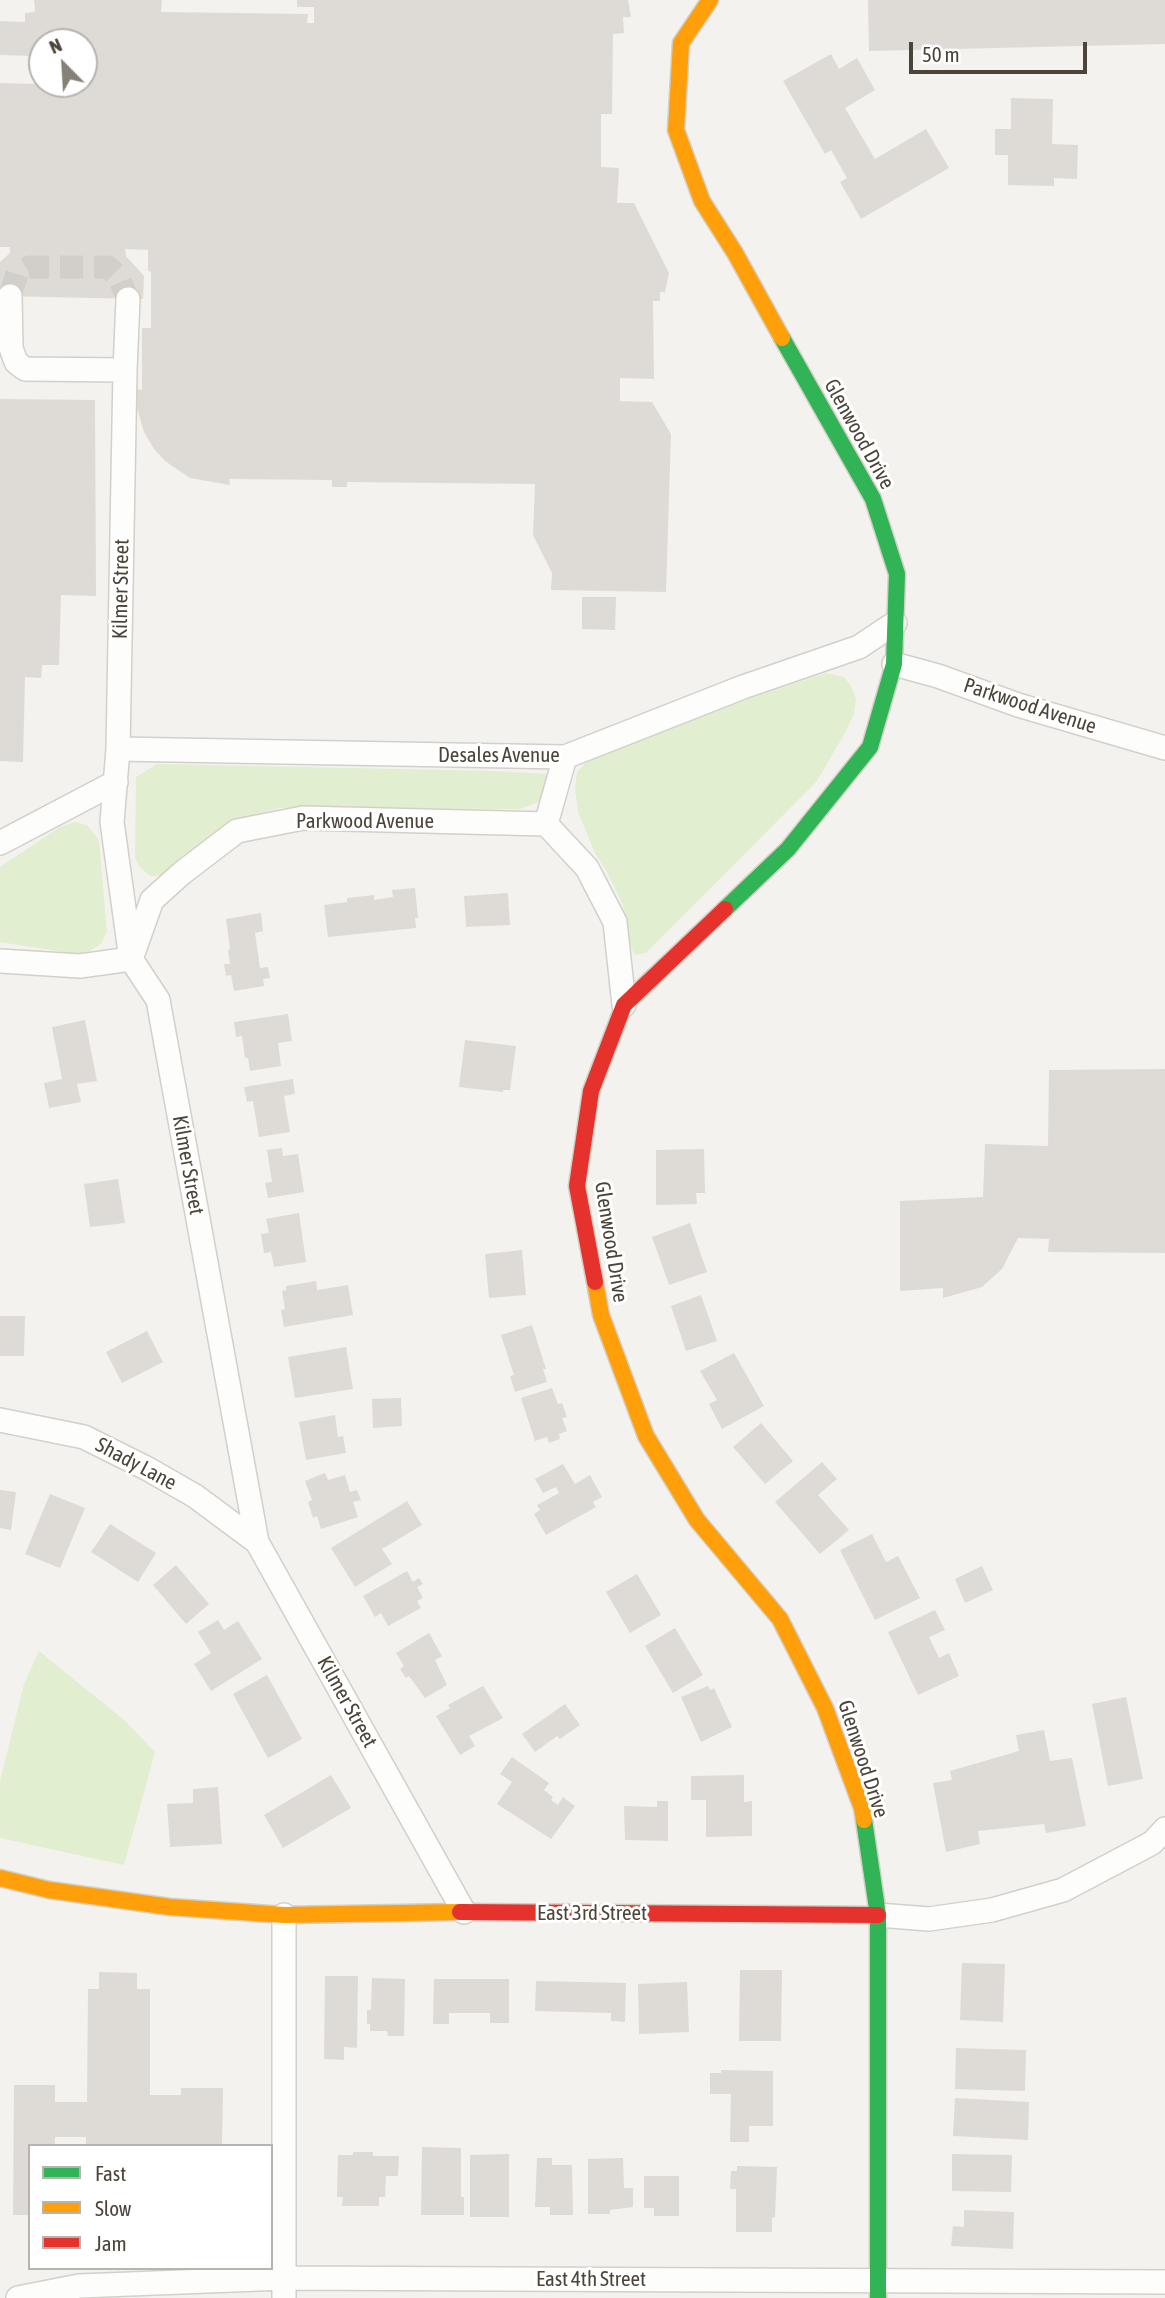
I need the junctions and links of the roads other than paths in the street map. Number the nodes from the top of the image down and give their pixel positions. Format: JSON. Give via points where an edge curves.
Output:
{"nodes":[{"id":1,"x":710,"y":0,"type":"edge"},
{"id":2,"x":10,"y":296,"type":"tunnel mouth"},
{"id":3,"x":128,"y":299,"type":"tunnel mouth"},
{"id":4,"x":125,"y":370,"type":"junction"},
{"id":5,"x":895,"y":624,"type":"junction"},
{"id":6,"x":894,"y":664,"type":"junction"},
{"id":7,"x":1165,"y":748,"type":"edge"},
{"id":8,"x":118,"y":749,"type":"junction"},
{"id":9,"x":565,"y":757,"type":"junction"},
{"id":10,"x":116,"y":782,"type":"junction"},
{"id":11,"x":546,"y":824,"type":"junction"},
{"id":12,"x":0,"y":843,"type":"edge"},
{"id":13,"x":131,"y":959,"type":"junction"},
{"id":14,"x":0,"y":961,"type":"edge"},
{"id":15,"x":624,"y":1004,"type":"junction"},
{"id":16,"x":0,"y":1420,"type":"edge"},
{"id":17,"x":257,"y":1542,"type":"junction"},
{"id":18,"x":1165,"y":1829,"type":"edge"},
{"id":19,"x":0,"y":1878,"type":"edge"},
{"id":20,"x":464,"y":1912,"type":"junction"},
{"id":21,"x":878,"y":1915,"type":"junction"},
{"id":22,"x":284,"y":1916,"type":"junction"},
{"id":23,"x":1165,"y":2283,"type":"edge"},
{"id":24,"x":284,"y":2288,"type":"edge"},
{"id":25,"x":878,"y":2289,"type":"edge"},
{"id":26,"x":18,"y":2298,"type":"edge"}],
"edges":[{"from":1,"to":5,"type":"street","name":"Glenwood Drive","via":[[681,43],[676,130],[702,201],[873,499],[897,574]]},
{"from":2,"to":4,"type":"street","via":[[11,348],[16,362],[25,369]]},
{"from":3,"to":4,"type":"street","name":"Kilmer Street"},
{"from":4,"to":8,"type":"street","name":"Kilmer Street"},
{"from":5,"to":6,"type":"street","name":"Glenwood Drive"},
{"from":5,"to":9,"type":"street","name":"Desales Avenue","via":[[859,647]]},
{"from":6,"to":7,"type":"street","name":"Parkwood Avenue"},
{"from":6,"to":15,"type":"street","name":"Glenwood Drive","via":[[870,747],[788,849]]},
{"from":8,"to":9,"type":"street","name":"Desales Avenue"},
{"from":8,"to":10,"type":"street","name":"Kilmer Street"},
{"from":9,"to":11,"type":"street"},
{"from":10,"to":12,"type":"street"},
{"from":10,"to":13,"type":"street","name":"Kilmer Street","via":[[112,822]]},
{"from":11,"to":13,"type":"street","name":"Parkwood Avenue","via":[[303,818],[237,831],[152,901]]},
{"from":11,"to":15,"type":"street","via":[[587,868],[615,922]]},
{"from":13,"to":14,"type":"street","via":[[80,966]]},
{"from":13,"to":17,"type":"street","name":"Kilmer Street","via":[[158,1000]]},
{"from":15,"to":21,"type":"street","name":"Glenwood Drive","via":[[590,1091],[577,1186],[601,1315],[646,1436],[697,1520],[780,1619],[825,1707],[862,1808]]},
{"from":16,"to":17,"type":"street","name":"Shady Lane","via":[[84,1437],[195,1496]]},
{"from":17,"to":20,"type":"street","name":"Kilmer Street"},
{"from":18,"to":21,"type":"street","name":"East 3rd Street","via":[[1152,1843],[1063,1891],[992,1910],[929,1919]]},
{"from":19,"to":22,"type":"street","name":"East 3rd Street","via":[[49,1890],[170,1907]]},
{"from":20,"to":21,"type":"street","name":"East 3rd Street"},
{"from":20,"to":22,"type":"street","name":"East 3rd Street"},
{"from":21,"to":25,"type":"street","name":"Glenwood Drive"},
{"from":22,"to":24,"type":"street"},
{"from":23,"to":25,"type":"street","name":"East 4th Street"},
{"from":24,"to":25,"type":"street","name":"East 4th Street"},
{"from":24,"to":26,"type":"street","name":"East 4th Street","via":[[79,2287]]}]}
